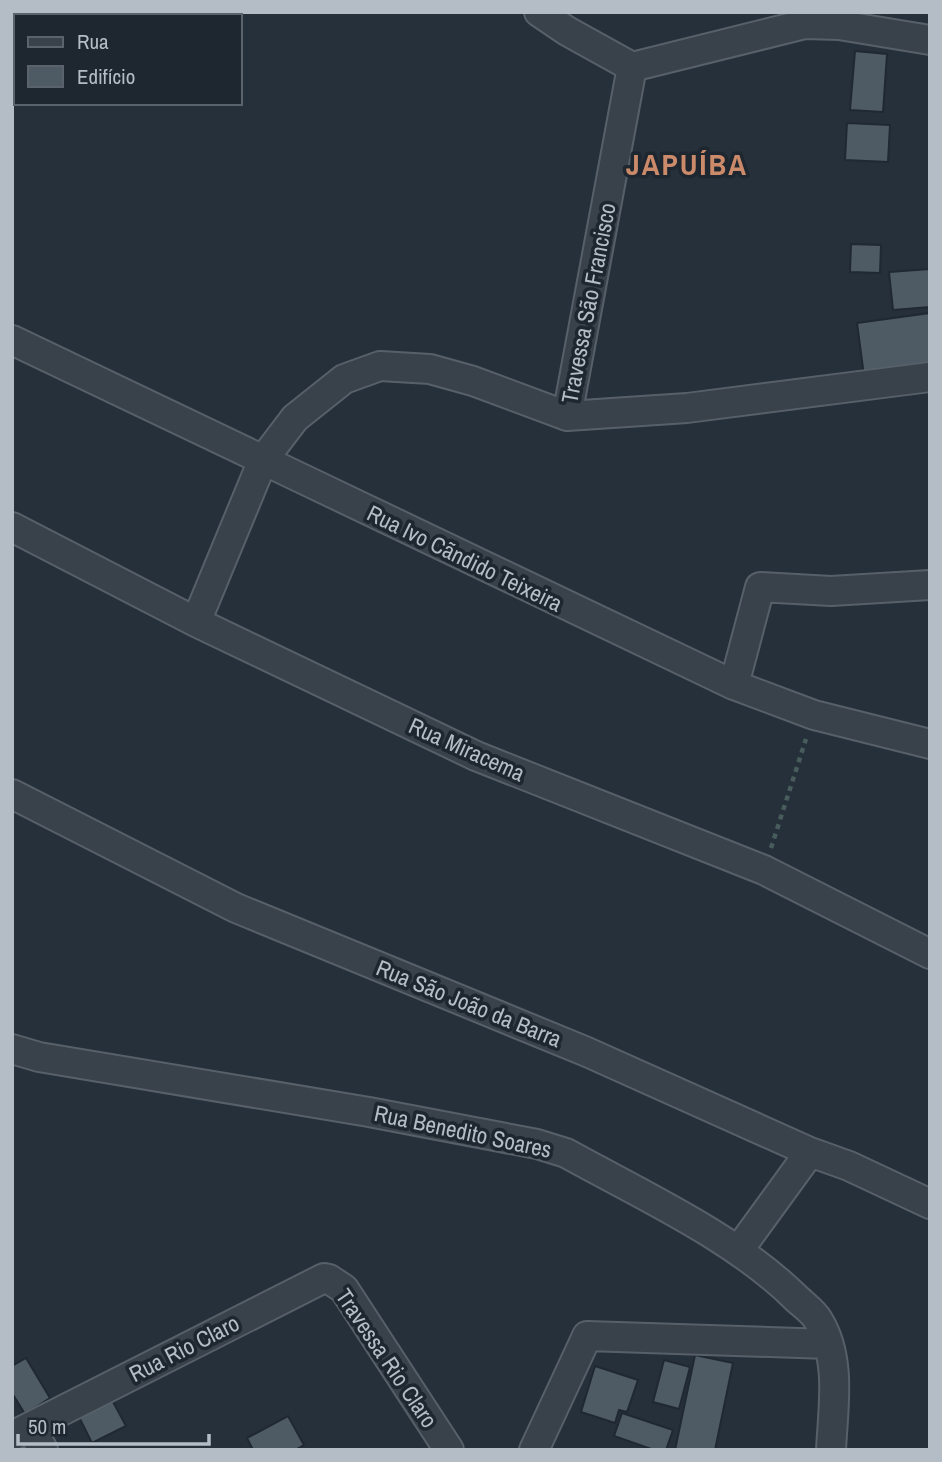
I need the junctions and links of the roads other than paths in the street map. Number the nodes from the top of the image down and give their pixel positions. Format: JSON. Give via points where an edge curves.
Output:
{"nodes":[{"id":1,"x":539,"y":12,"type":"edge"},
{"id":2,"x":930,"y":40,"type":"edge"},
{"id":3,"x":632,"y":67,"type":"junction"},
{"id":4,"x":12,"y":340,"type":"edge"},
{"id":5,"x":930,"y":377,"type":"edge"},
{"id":6,"x":567,"y":416,"type":"junction"},
{"id":7,"x":262,"y":460,"type":"junction"},
{"id":8,"x":12,"y":527,"type":"edge"},
{"id":9,"x":930,"y":585,"type":"edge"},
{"id":10,"x":196,"y":622,"type":"junction"},
{"id":11,"x":734,"y":685,"type":"junction"},
{"id":12,"x":930,"y":744,"type":"edge"},
{"id":13,"x":12,"y":794,"type":"edge"},
{"id":14,"x":930,"y":954,"type":"edge"},
{"id":15,"x":12,"y":1049,"type":"edge"},
{"id":16,"x":810,"y":1152,"type":"junction"},
{"id":17,"x":930,"y":1204,"type":"edge"},
{"id":18,"x":738,"y":1251,"type":"junction"},
{"id":19,"x":318,"y":1279,"type":"joint"},
{"id":20,"x":828,"y":1344,"type":"junction"},
{"id":21,"x":29,"y":1438,"type":"edge"},
{"id":22,"x":449,"y":1450,"type":"edge"},
{"id":23,"x":534,"y":1450,"type":"edge"},
{"id":24,"x":831,"y":1450,"type":"edge"}],
"edges":[{"from":1,"to":3,"type":"street"},
{"from":2,"to":3,"type":"street","via":[[805,24]]},
{"from":3,"to":6,"type":"street","name":"Travessa São Francisco"},
{"from":4,"to":7,"type":"street","name":"Rua Ivo Cãndido Teixeira"},
{"from":5,"to":6,"type":"street","via":[[687,408]]},
{"from":6,"to":7,"type":"street","via":[[430,369],[380,366],[344,379],[296,418]]},
{"from":7,"to":10,"type":"street"},
{"from":7,"to":11,"type":"street","name":"Rua Ivo Cãndido Teixeira"},
{"from":8,"to":10,"type":"street","name":"Rua Miracema"},
{"from":9,"to":11,"type":"street","via":[[831,592],[761,587]]},
{"from":10,"to":14,"type":"street","name":"Rua Miracema","via":[[476,756],[764,870]]},
{"from":11,"to":12,"type":"street","name":"Rua Ivo Cãndido Teixeira","via":[[814,715]]},
{"from":13,"to":16,"type":"street","name":"Rua São João da Barra","via":[[236,908],[587,1052]]},
{"from":15,"to":18,"type":"street","name":"Rua Benedito Soares","via":[[537,1144],[566,1153]]},
{"from":16,"to":17,"type":"street","name":"Rua São João da Barra"},
{"from":16,"to":18,"type":"street"},
{"from":18,"to":20,"type":"street","name":"Rua Benedito Soares","via":[[778,1280],[817,1319]]},
{"from":19,"to":21,"type":"street","name":"Rua Rio Claro"},
{"from":19,"to":22,"type":"street","name":"Travessa Rio Claro","via":[[329,1279],[344,1289]]},
{"from":20,"to":23,"type":"street","via":[[587,1336]]},
{"from":20,"to":24,"type":"street","name":"Rua Benedito Soares","via":[[835,1377]]}]}
